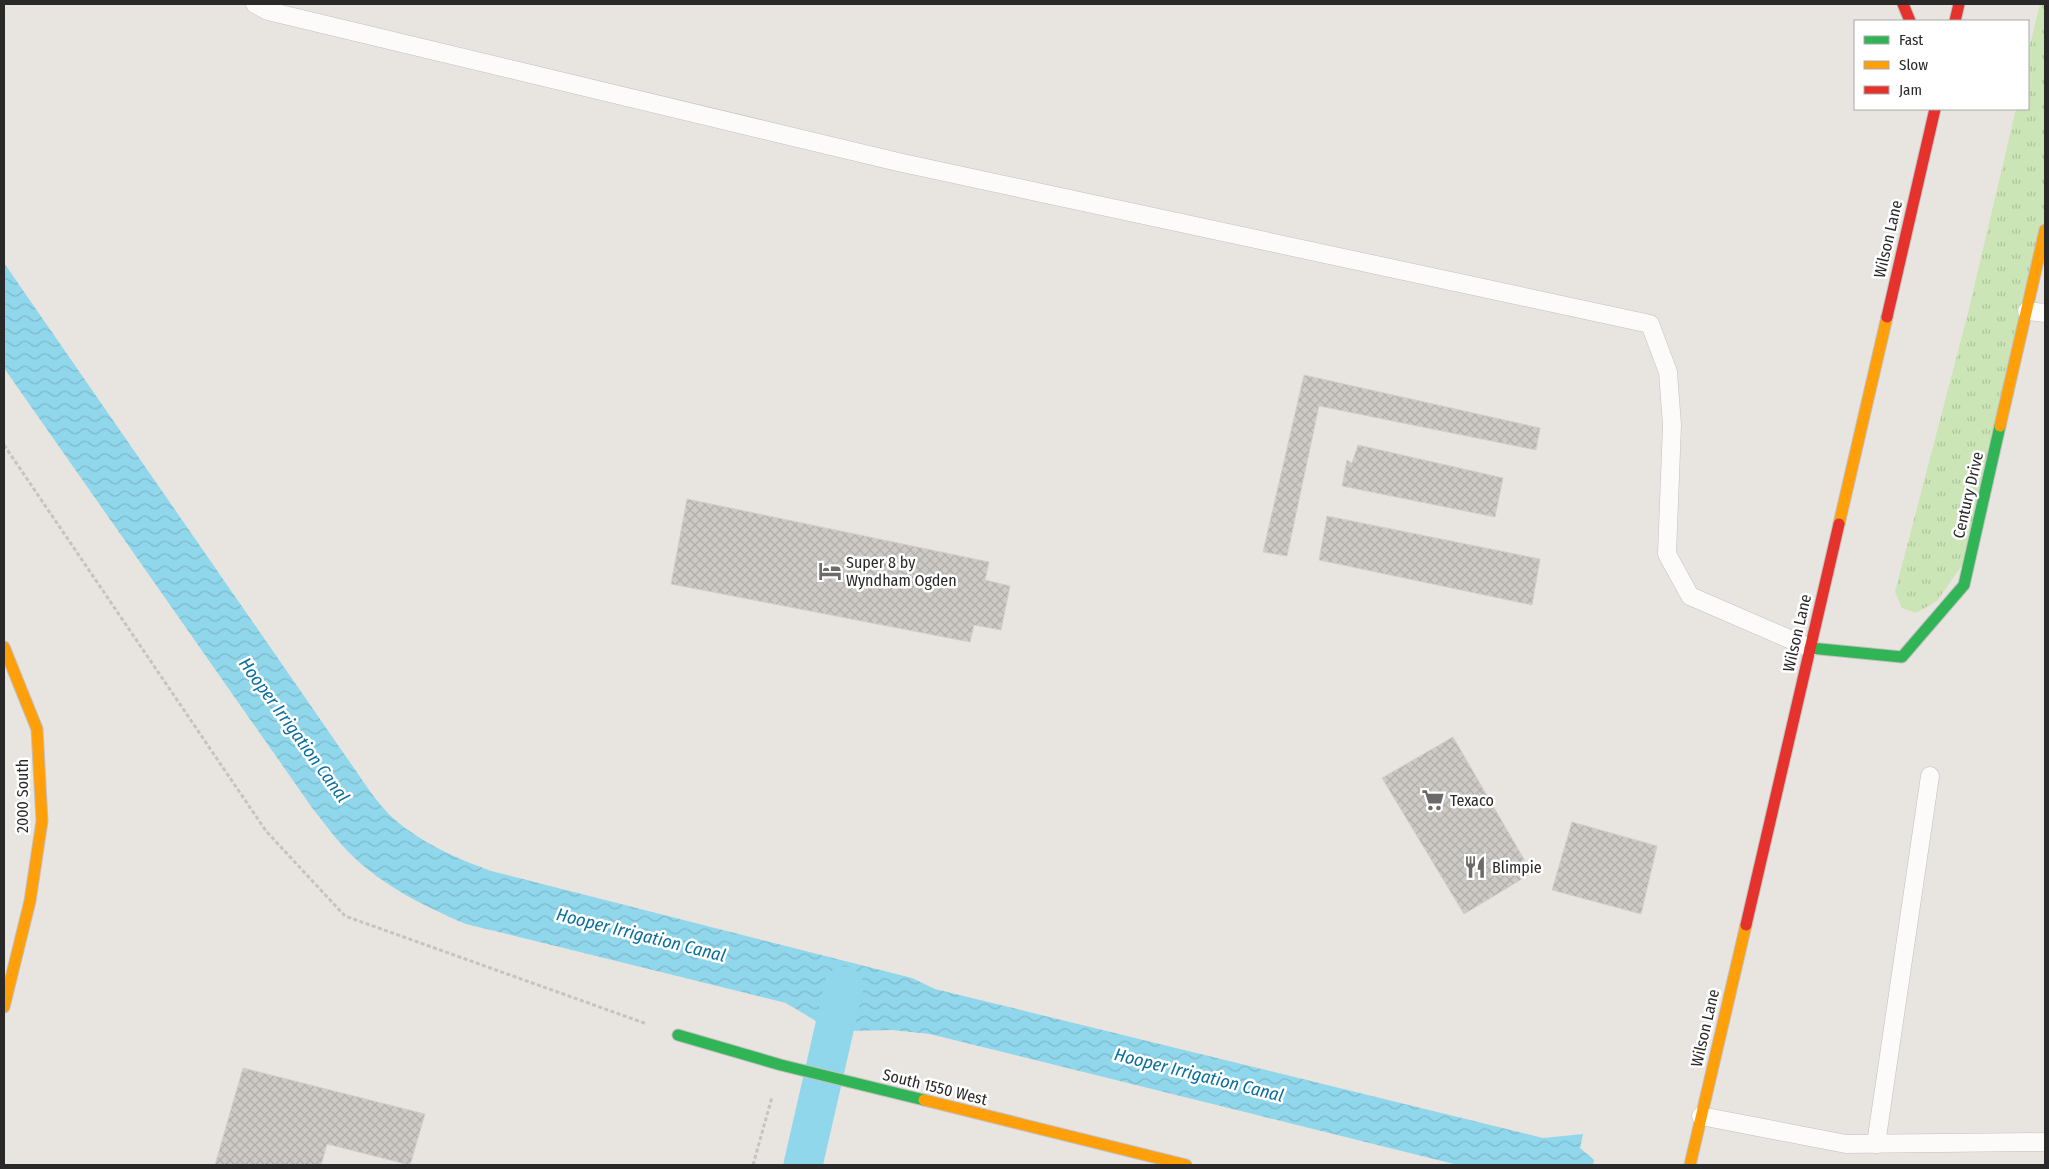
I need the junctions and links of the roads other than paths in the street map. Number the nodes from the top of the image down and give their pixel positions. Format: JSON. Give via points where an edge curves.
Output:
{"nodes":[{"id":1,"x":256,"y":4,"type":"edge"},
{"id":2,"x":1904,"y":4,"type":"edge"},
{"id":3,"x":1959,"y":4,"type":"edge"},
{"id":4,"x":1910,"y":20,"type":"edge"},
{"id":5,"x":1955,"y":20,"type":"edge"},
{"id":6,"x":1935,"y":110,"type":"edge"},
{"id":7,"x":2045,"y":230,"type":"edge"},
{"id":8,"x":2027,"y":310,"type":"junction"},
{"id":9,"x":2045,"y":313,"type":"edge"},
{"id":10,"x":4,"y":647,"type":"edge"},
{"id":11,"x":1810,"y":648,"type":"junction"},
{"id":12,"x":1930,"y":776,"type":"dead end"},
{"id":13,"x":4,"y":1007,"type":"edge"},
{"id":14,"x":678,"y":1035,"type":"road end"},
{"id":15,"x":1701,"y":1116,"type":"junction"},
{"id":16,"x":2045,"y":1142,"type":"edge"},
{"id":17,"x":1876,"y":1144,"type":"junction"},
{"id":18,"x":1186,"y":1165,"type":"edge"},
{"id":19,"x":1690,"y":1165,"type":"edge"}],
"edges":[{"from":1,"to":11,"type":"lane","via":[[277,14],[898,162],[1650,324],[1668,372],[1672,416],[1667,554],[1690,596]]},
{"from":2,"to":4,"type":"main road"},
{"from":3,"to":5,"type":"main road"},
{"from":6,"to":11,"type":"main road","name":"Wilson Lane"},
{"from":7,"to":8,"type":"main road","name":"Century Drive"},
{"from":8,"to":9,"type":"lane"},
{"from":8,"to":11,"type":"main road","name":"Century Drive","via":[[1964,585],[1902,657]]},
{"from":10,"to":13,"type":"main road","name":"2000 South","via":[[37,729],[42,821],[30,901]]},
{"from":11,"to":15,"type":"main road","name":"Wilson Lane"},
{"from":12,"to":17,"type":"lane"},
{"from":14,"to":18,"type":"main road","name":"South 1550 West","via":[[851,1083]]},
{"from":15,"to":17,"type":"lane","via":[[1846,1144]]},
{"from":15,"to":19,"type":"main road","name":"Wilson Lane"},
{"from":16,"to":17,"type":"lane"}]}
